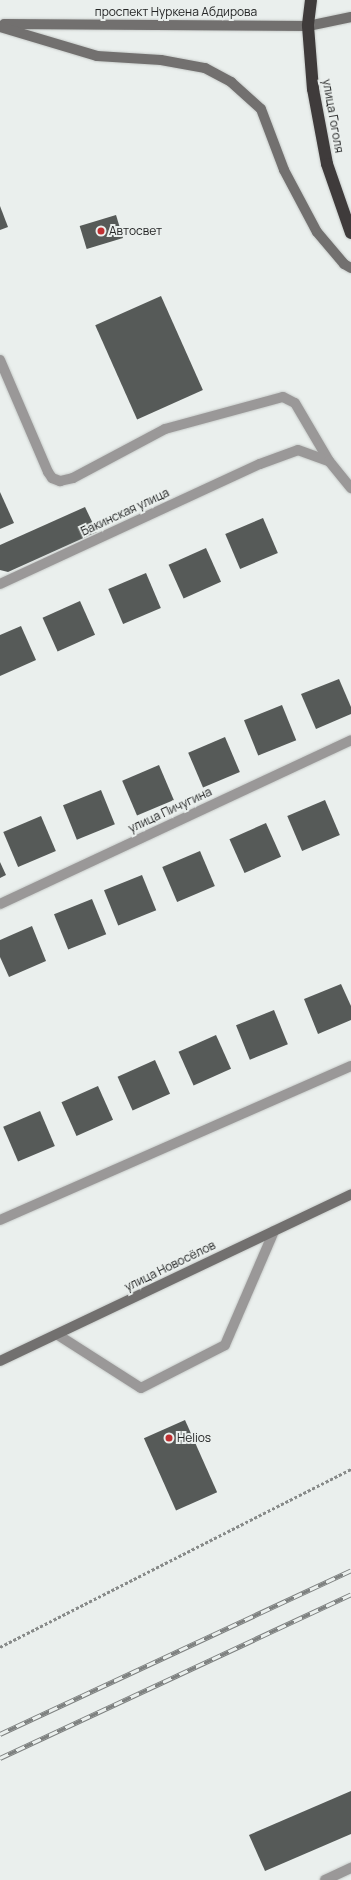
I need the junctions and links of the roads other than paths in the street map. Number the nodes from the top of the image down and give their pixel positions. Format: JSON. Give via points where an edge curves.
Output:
{"nodes":[{"id":1,"x":312,"y":0,"type":"edge"},
{"id":2,"x":351,"y":17,"type":"edge"},
{"id":3,"x":0,"y":26,"type":"edge"},
{"id":4,"x":308,"y":26,"type":"junction"},
{"id":5,"x":351,"y":233,"type":"edge"},
{"id":6,"x":351,"y":268,"type":"edge"},
{"id":7,"x":0,"y":360,"type":"edge"},
{"id":8,"x":329,"y":461,"type":"junction"},
{"id":9,"x":351,"y":488,"type":"edge"},
{"id":10,"x":0,"y":584,"type":"edge"},
{"id":11,"x":351,"y":740,"type":"edge"},
{"id":12,"x":0,"y":904,"type":"edge"},
{"id":13,"x":351,"y":1066,"type":"edge"},
{"id":14,"x":351,"y":1194,"type":"edge"},
{"id":15,"x":0,"y":1220,"type":"edge"},
{"id":16,"x":274,"y":1231,"type":"junction"},
{"id":17,"x":58,"y":1335,"type":"junction"},
{"id":18,"x":0,"y":1361,"type":"edge"},
{"id":19,"x":351,"y":1868,"type":"edge"},
{"id":20,"x":325,"y":1880,"type":"edge"}],
"edges":[{"from":1,"to":4,"type":"highway","name":"улица Гоголя"},
{"from":2,"to":4,"type":"main road","name":"проспект Нуркена Абдирова"},
{"from":3,"to":4,"type":"main road","name":"проспект Нуркена Абдирова"},
{"from":3,"to":6,"type":"main road","via":[[97,56],[161,60],[204,68],[231,82],[262,109],[284,170],[318,232],[344,264]]},
{"from":4,"to":5,"type":"highway","name":"улица Гоголя","via":[[313,89],[327,164]]},
{"from":7,"to":8,"type":"street","via":[[48,472],[52,478],[60,481],[73,478],[165,428],[283,397],[295,403]]},
{"from":8,"to":9,"type":"street"},
{"from":8,"to":10,"type":"street","name":"Бакинская улица","via":[[298,450],[260,464]]},
{"from":11,"to":12,"type":"street","name":"улица Пичугина"},
{"from":13,"to":15,"type":"street"},
{"from":14,"to":16,"type":"main road","name":"улица Новосёлов"},
{"from":16,"to":17,"type":"main road","name":"улица Новосёлов"},
{"from":16,"to":17,"type":"street","via":[[226,1345],[141,1388]]},
{"from":17,"to":18,"type":"main road","name":"улица Новосёлов"},
{"from":19,"to":20,"type":"street"}]}
